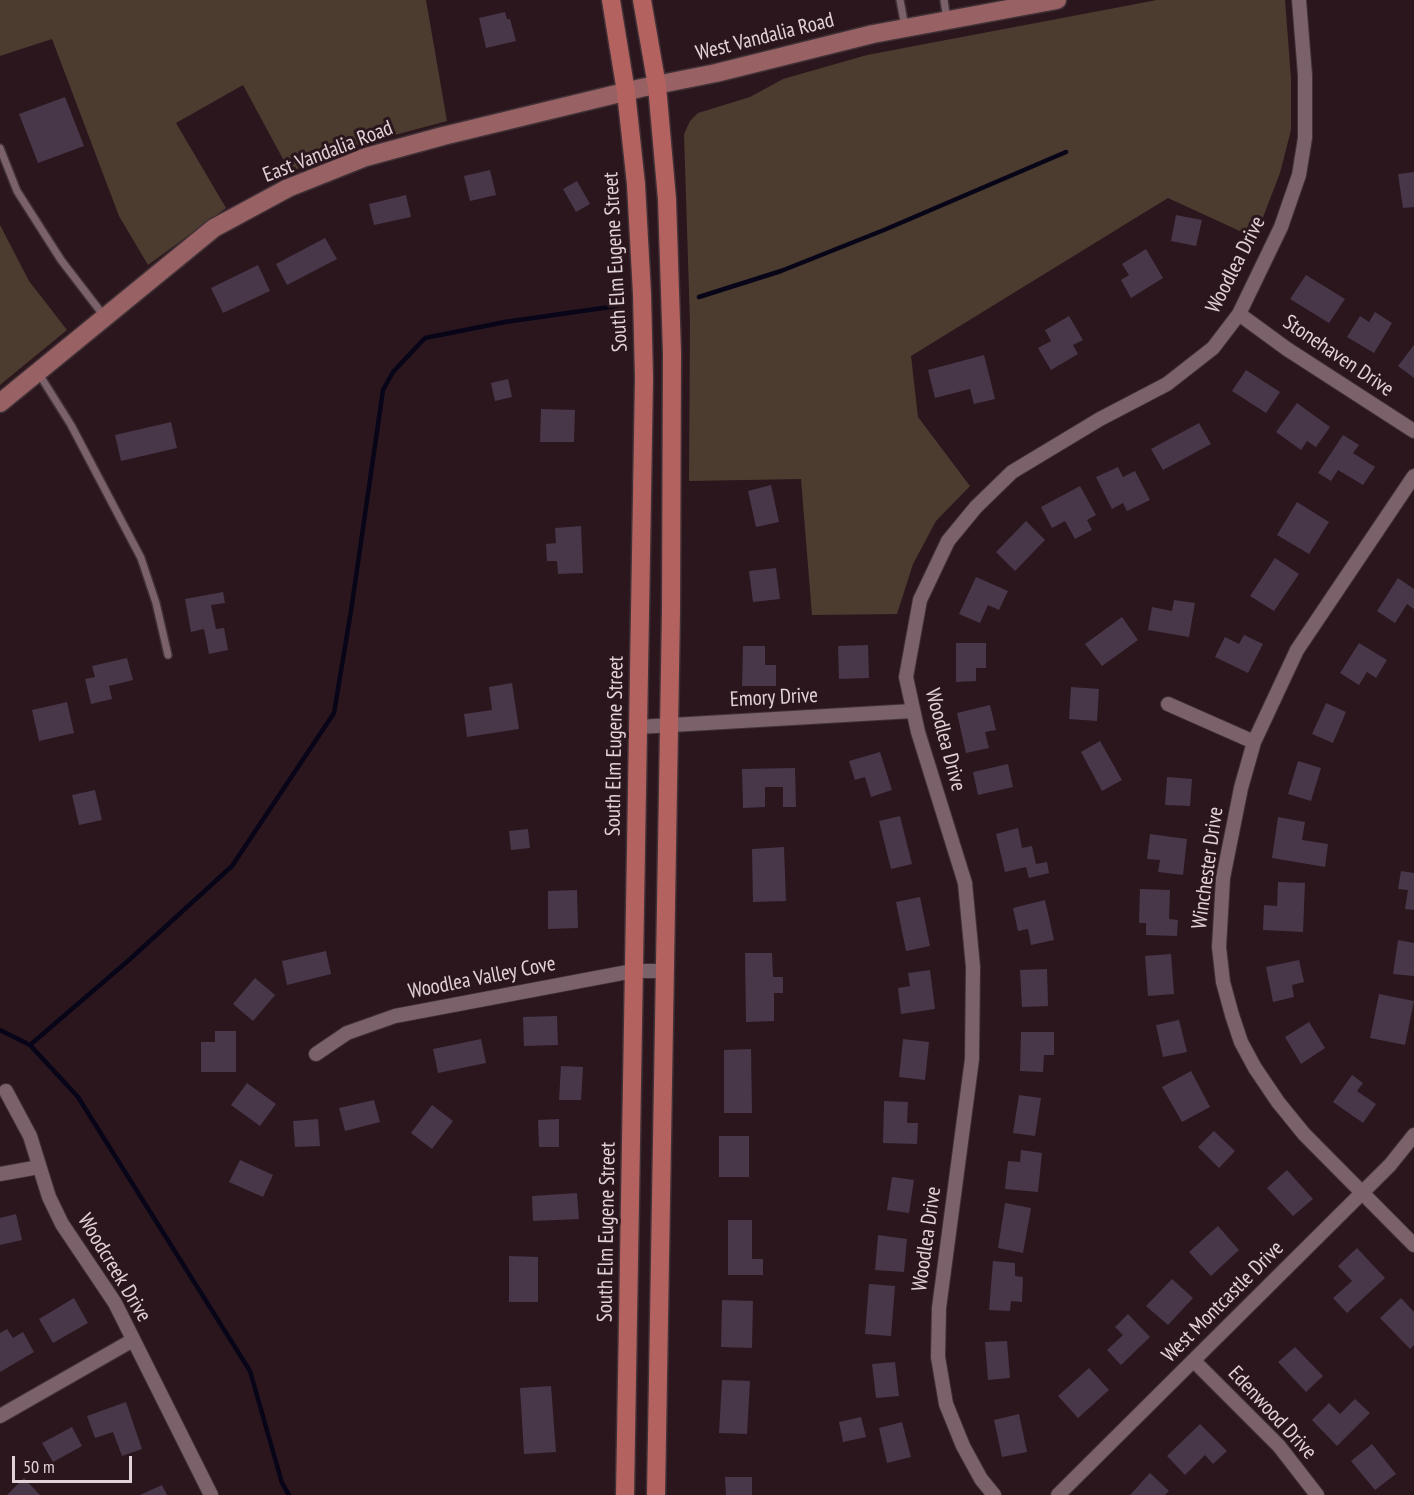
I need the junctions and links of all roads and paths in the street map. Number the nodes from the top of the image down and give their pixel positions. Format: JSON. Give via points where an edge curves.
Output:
{"nodes":[{"id":1,"x":611,"y":0,"type":"edge"},
{"id":2,"x":642,"y":0,"type":"edge"},
{"id":3,"x":900,"y":0,"type":"edge"},
{"id":4,"x":944,"y":0,"type":"edge"},
{"id":5,"x":1057,"y":0,"type":"edge"},
{"id":6,"x":1299,"y":0,"type":"edge"},
{"id":7,"x":1018,"y":4,"type":"edge"},
{"id":8,"x":947,"y":20,"type":"junction"},
{"id":9,"x":905,"y":28,"type":"junction"},
{"id":10,"x":657,"y":86,"type":"junction"},
{"id":11,"x":626,"y":92,"type":"junction"},
{"id":12,"x":0,"y":148,"type":"edge"},
{"id":13,"x":1239,"y":314,"type":"junction"},
{"id":14,"x":105,"y":318,"type":"junction"},
{"id":15,"x":37,"y":372,"type":"junction"},
{"id":16,"x":0,"y":403,"type":"edge"},
{"id":17,"x":1414,"y":431,"type":"edge"},
{"id":18,"x":1414,"y":476,"type":"edge"},
{"id":19,"x":168,"y":655,"type":"dead end"},
{"id":20,"x":1168,"y":704,"type":"dead end"},
{"id":21,"x":913,"y":711,"type":"junction"},
{"id":22,"x":669,"y":725,"type":"junction"},
{"id":23,"x":638,"y":727,"type":"junction"},
{"id":24,"x":1254,"y":741,"type":"junction"},
{"id":25,"x":633,"y":970,"type":"junction"},
{"id":26,"x":664,"y":971,"type":"junction"},
{"id":27,"x":316,"y":1054,"type":"dead end"},
{"id":28,"x":6,"y":1091,"type":"dead end"},
{"id":29,"x":1414,"y":1135,"type":"edge"},
{"id":30,"x":39,"y":1167,"type":"junction"},
{"id":31,"x":0,"y":1174,"type":"edge"},
{"id":32,"x":1362,"y":1192,"type":"junction"},
{"id":33,"x":1414,"y":1245,"type":"edge"},
{"id":34,"x":133,"y":1340,"type":"junction"},
{"id":35,"x":1194,"y":1361,"type":"junction"},
{"id":36,"x":0,"y":1416,"type":"edge"},
{"id":37,"x":211,"y":1495,"type":"edge"},
{"id":38,"x":625,"y":1495,"type":"edge"},
{"id":39,"x":656,"y":1495,"type":"edge"},
{"id":40,"x":994,"y":1495,"type":"edge"},
{"id":41,"x":1058,"y":1495,"type":"edge"},
{"id":42,"x":1317,"y":1495,"type":"edge"}],
"edges":[{"from":1,"to":11,"type":"main road","name":"South Elm Eugene Street"},
{"from":2,"to":10,"type":"main road"},
{"from":3,"to":9,"type":"lane"},
{"from":4,"to":8,"type":"lane"},
{"from":5,"to":7,"type":"street","name":"West Vandalia Road"},
{"from":6,"to":13,"type":"street","name":"Woodlea Drive","via":[[1305,138],[1299,175],[1281,226]]},
{"from":7,"to":8,"type":"street","name":"West Vandalia Road"},
{"from":8,"to":9,"type":"street","name":"West Vandalia Road"},
{"from":9,"to":10,"type":"street","name":"West Vandalia Road"},
{"from":10,"to":11,"type":"street","name":"West Vandalia Road"},
{"from":10,"to":22,"type":"main road","via":[[672,353]]},
{"from":11,"to":14,"type":"street","name":"East Vandalia Road","via":[[377,154],[288,188],[214,228]]},
{"from":11,"to":23,"type":"main road","name":"South Elm Eugene Street","via":[[636,184],[643,326]]},
{"from":12,"to":14,"type":"lane","via":[[16,190],[61,260]]},
{"from":13,"to":17,"type":"street","name":"Stonehaven Drive"},
{"from":13,"to":21,"type":"street","name":"Woodlea Drive","via":[[1213,348],[1167,384],[1012,472],[948,541],[920,600],[906,676]]},
{"from":14,"to":15,"type":"street","name":"East Vandalia Road"},
{"from":15,"to":16,"type":"street","name":"East Vandalia Road"},
{"from":15,"to":19,"type":"lane","via":[[71,425],[141,558]]},
{"from":18,"to":24,"type":"street","name":"Winchester Drive","via":[[1297,650]]},
{"from":20,"to":24,"type":"street"},
{"from":21,"to":22,"type":"street","name":"Emory Drive"},
{"from":21,"to":40,"type":"street","name":"Woodlea Drive","via":[[965,883],[973,967],[972,1059],[939,1308],[938,1357],[946,1404],[963,1446]]},
{"from":22,"to":23,"type":"street","name":"Emory Drive"},
{"from":22,"to":26,"type":"main road"},
{"from":23,"to":25,"type":"main road","name":"South Elm Eugene Street"},
{"from":24,"to":32,"type":"street","name":"Winchester Drive","via":[[1223,878],[1219,947],[1223,982],[1241,1041],[1266,1085],[1304,1134]]},
{"from":25,"to":26,"type":"street","name":"Woodlea Valley Cove"},
{"from":25,"to":27,"type":"street","name":"Woodlea Valley Cove","via":[[395,1016],[346,1033]]},
{"from":25,"to":38,"type":"main road","name":"South Elm Eugene Street"},
{"from":26,"to":39,"type":"main road"},
{"from":28,"to":30,"type":"street","name":"Woodcreek Drive","via":[[30,1136]]},
{"from":29,"to":32,"type":"street","name":"West Montcastle Drive"},
{"from":30,"to":31,"type":"street"},
{"from":30,"to":34,"type":"street","name":"Woodcreek Drive","via":[[62,1224],[115,1303]]},
{"from":32,"to":33,"type":"street","name":"Winchester Drive"},
{"from":32,"to":35,"type":"street","name":"West Montcastle Drive"},
{"from":34,"to":36,"type":"street"},
{"from":34,"to":37,"type":"street","name":"Woodcreek Drive"},
{"from":35,"to":41,"type":"street","name":"West Montcastle Drive"},
{"from":35,"to":42,"type":"street","name":"Edenwood Drive","via":[[1278,1446]]}]}
